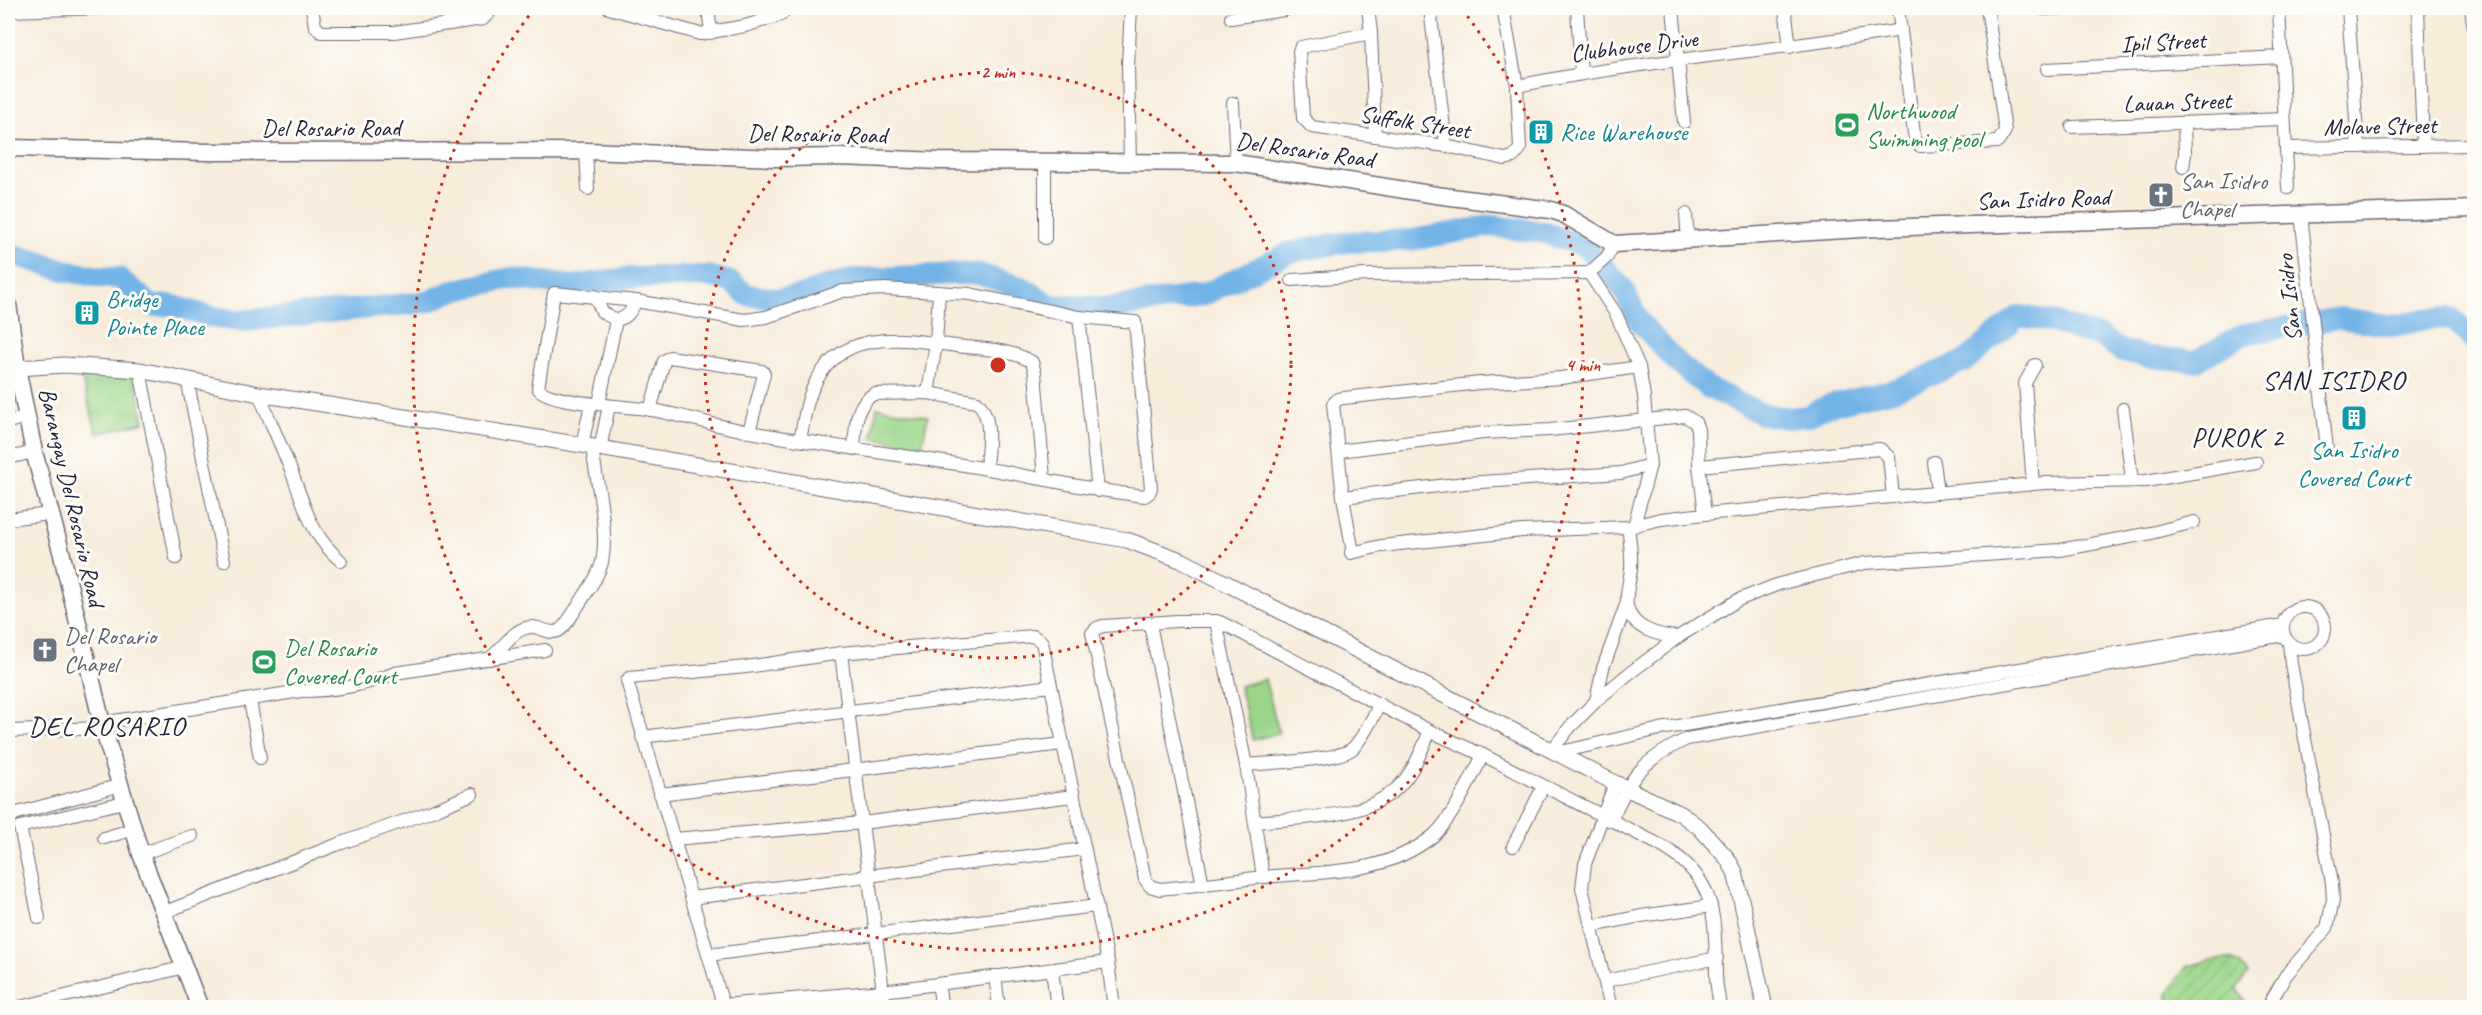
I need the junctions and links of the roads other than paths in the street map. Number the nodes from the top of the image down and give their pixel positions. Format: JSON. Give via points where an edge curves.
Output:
{"nodes":[{"id":1,"x":100,"y":8,"type":"edge"},
{"id":2,"x":312,"y":8,"type":"edge"},
{"id":3,"x":491,"y":8,"type":"edge"},
{"id":4,"x":609,"y":8,"type":"edge"},
{"id":5,"x":708,"y":8,"type":"edge"},
{"id":6,"x":785,"y":8,"type":"edge"},
{"id":7,"x":1131,"y":8,"type":"edge"},
{"id":8,"x":1288,"y":8,"type":"edge"},
{"id":9,"x":1368,"y":8,"type":"edge"},
{"id":10,"x":1430,"y":8,"type":"edge"},
{"id":11,"x":1503,"y":8,"type":"edge"},
{"id":12,"x":1576,"y":8,"type":"edge"},
{"id":13,"x":1673,"y":8,"type":"edge"},
{"id":14,"x":1785,"y":8,"type":"edge"},
{"id":15,"x":1898,"y":8,"type":"edge"},
{"id":16,"x":1987,"y":8,"type":"edge"},
{"id":17,"x":2076,"y":8,"type":"edge"},
{"id":18,"x":2279,"y":8,"type":"edge"},
{"id":19,"x":2348,"y":8,"type":"edge"},
{"id":20,"x":2418,"y":8,"type":"edge"},
{"id":21,"x":2471,"y":8,"type":"edge"},
{"id":22,"x":2043,"y":9,"type":"edge"},
{"id":23,"x":8,"y":11,"type":"edge"},
{"id":24,"x":641,"y":13,"type":"edge"},
{"id":25,"x":1232,"y":18,"type":"dead end"},
{"id":26,"x":1901,"y":30,"type":"junction"},
{"id":27,"x":2475,"y":30,"type":"edge"},
{"id":28,"x":711,"y":33,"type":"junction"},
{"id":29,"x":1371,"y":33,"type":"junction"},
{"id":30,"x":1790,"y":47,"type":"junction"},
{"id":31,"x":2281,"y":57,"type":"junction"},
{"id":32,"x":1679,"y":61,"type":"junction"},
{"id":33,"x":2048,"y":69,"type":"dead end"},
{"id":34,"x":1581,"y":73,"type":"junction"},
{"id":35,"x":1516,"y":86,"type":"junction"},
{"id":36,"x":1233,"y":103,"type":"dead end"},
{"id":37,"x":2284,"y":119,"type":"junction"},
{"id":38,"x":1684,"y":122,"type":"dead end"},
{"id":39,"x":2184,"y":124,"type":"junction"},
{"id":40,"x":2072,"y":127,"type":"dead end"},
{"id":41,"x":1375,"y":136,"type":"junction"},
{"id":42,"x":2475,"y":145,"type":"edge"},
{"id":43,"x":1446,"y":146,"type":"junction"},
{"id":44,"x":2423,"y":146,"type":"junction"},
{"id":45,"x":2358,"y":147,"type":"junction"},
{"id":46,"x":8,"y":148,"type":"edge"},
{"id":47,"x":2287,"y":148,"type":"junction"},
{"id":48,"x":586,"y":151,"type":"junction"},
{"id":49,"x":1045,"y":162,"type":"junction"},
{"id":50,"x":1236,"y":163,"type":"junction"},
{"id":51,"x":1130,"y":164,"type":"junction"},
{"id":52,"x":2183,"y":167,"type":"dead end"},
{"id":53,"x":2288,"y":188,"type":"dead end"},
{"id":54,"x":588,"y":189,"type":"dead end"},
{"id":55,"x":2475,"y":209,"type":"edge"},
{"id":56,"x":1686,"y":214,"type":"dead end"},
{"id":57,"x":2301,"y":214,"type":"junction"},
{"id":58,"x":1045,"y":238,"type":"dead end"},
{"id":59,"x":1688,"y":241,"type":"junction"},
{"id":60,"x":1610,"y":251,"type":"junction"},
{"id":61,"x":1591,"y":272,"type":"junction"},
{"id":62,"x":1292,"y":280,"type":"dead end"},
{"id":63,"x":939,"y":292,"type":"junction"},
{"id":64,"x":595,"y":296,"type":"junction"},
{"id":65,"x":636,"y":301,"type":"junction"},
{"id":66,"x":8,"y":304,"type":"edge"},
{"id":67,"x":1079,"y":317,"type":"junction"},
{"id":68,"x":616,"y":320,"type":"junction"},
{"id":69,"x":936,"y":343,"type":"junction"},
{"id":70,"x":12,"y":364,"type":"edge"},
{"id":71,"x":2035,"y":365,"type":"dead end"},
{"id":72,"x":1639,"y":367,"type":"junction"},
{"id":73,"x":140,"y":370,"type":"junction"},
{"id":74,"x":187,"y":379,"type":"junction"},
{"id":75,"x":928,"y":393,"type":"junction"},
{"id":76,"x":259,"y":394,"type":"junction"},
{"id":77,"x":599,"y":405,"type":"junction"},
{"id":78,"x":2123,"y":409,"type":"dead end"},
{"id":79,"x":650,"y":410,"type":"junction"},
{"id":80,"x":27,"y":417,"type":"junction"},
{"id":81,"x":1647,"y":419,"type":"junction"},
{"id":82,"x":8,"y":422,"type":"edge"},
{"id":83,"x":750,"y":432,"type":"junction"},
{"id":84,"x":800,"y":439,"type":"junction"},
{"id":85,"x":591,"y":447,"type":"junction"},
{"id":86,"x":854,"y":448,"type":"junction"},
{"id":87,"x":2327,"y":448,"type":"dead end"},
{"id":88,"x":1339,"y":451,"type":"junction"},
{"id":89,"x":34,"y":453,"type":"junction"},
{"id":90,"x":8,"y":458,"type":"edge"},
{"id":91,"x":1934,"y":462,"type":"dead end"},
{"id":92,"x":2256,"y":462,"type":"dead end"},
{"id":93,"x":1650,"y":465,"type":"junction"},
{"id":94,"x":1699,"y":466,"type":"junction"},
{"id":95,"x":986,"y":469,"type":"junction"},
{"id":96,"x":1044,"y":478,"type":"junction"},
{"id":97,"x":2132,"y":480,"type":"junction"},
{"id":98,"x":2033,"y":484,"type":"junction"},
{"id":99,"x":1098,"y":491,"type":"junction"},
{"id":100,"x":1938,"y":494,"type":"junction"},
{"id":101,"x":1343,"y":497,"type":"junction"},
{"id":102,"x":1893,"y":497,"type":"junction"},
{"id":103,"x":50,"y":514,"type":"junction"},
{"id":104,"x":1705,"y":514,"type":"junction"},
{"id":105,"x":8,"y":519,"type":"edge"},
{"id":106,"x":2194,"y":522,"type":"dead end"},
{"id":107,"x":1631,"y":526,"type":"junction"},
{"id":108,"x":176,"y":558,"type":"dead end"},
{"id":109,"x":224,"y":561,"type":"dead end"},
{"id":110,"x":341,"y":561,"type":"dead end"},
{"id":111,"x":1626,"y":605,"type":"junction"},
{"id":112,"x":1216,"y":621,"type":"junction"},
{"id":113,"x":1150,"y":624,"type":"junction"},
{"id":114,"x":2285,"y":634,"type":"junction"},
{"id":115,"x":1678,"y":637,"type":"junction"},
{"id":116,"x":544,"y":650,"type":"dead end"},
{"id":117,"x":841,"y":654,"type":"junction"},
{"id":118,"x":489,"y":659,"type":"junction"},
{"id":119,"x":1051,"y":686,"type":"junction"},
{"id":120,"x":250,"y":700,"type":"junction"},
{"id":121,"x":1596,"y":701,"type":"junction"},
{"id":122,"x":1380,"y":704,"type":"junction"},
{"id":123,"x":848,"y":713,"type":"junction"},
{"id":124,"x":103,"y":726,"type":"junction"},
{"id":125,"x":8,"y":731,"type":"edge"},
{"id":126,"x":1430,"y":731,"type":"junction"},
{"id":127,"x":642,"y":737,"type":"junction"},
{"id":128,"x":1062,"y":744,"type":"junction"},
{"id":129,"x":1554,"y":752,"type":"junction"},
{"id":130,"x":1483,"y":755,"type":"junction"},
{"id":131,"x":260,"y":759,"type":"dead end"},
{"id":132,"x":1246,"y":765,"type":"junction"},
{"id":133,"x":855,"y":769,"type":"junction"},
{"id":134,"x":1621,"y":786,"type":"junction"},
{"id":135,"x":1543,"y":787,"type":"junction"},
{"id":136,"x":122,"y":794,"type":"junction"},
{"id":137,"x":471,"y":794,"type":"dead end"},
{"id":138,"x":660,"y":794,"type":"junction"},
{"id":139,"x":1073,"y":796,"type":"junction"},
{"id":140,"x":1607,"y":819,"type":"junction"},
{"id":141,"x":1256,"y":822,"type":"junction"},
{"id":142,"x":862,"y":823,"type":"junction"},
{"id":143,"x":12,"y":824,"type":"edge"},
{"id":144,"x":134,"y":829,"type":"junction"},
{"id":145,"x":192,"y":836,"type":"dead end"},
{"id":146,"x":104,"y":838,"type":"dead end"},
{"id":147,"x":674,"y":840,"type":"junction"},
{"id":148,"x":1513,"y":846,"type":"dead end"},
{"id":149,"x":1084,"y":849,"type":"junction"},
{"id":150,"x":141,"y":854,"type":"junction"},
{"id":151,"x":869,"y":877,"type":"junction"},
{"id":152,"x":1263,"y":877,"type":"junction"},
{"id":153,"x":1203,"y":885,"type":"junction"},
{"id":154,"x":691,"y":898,"type":"junction"},
{"id":155,"x":1096,"y":906,"type":"junction"},
{"id":156,"x":1711,"y":906,"type":"junction"},
{"id":157,"x":165,"y":912,"type":"junction"},
{"id":158,"x":39,"y":918,"type":"dead end"},
{"id":159,"x":1593,"y":926,"type":"junction"},
{"id":160,"x":876,"y":935,"type":"junction"},
{"id":161,"x":708,"y":955,"type":"junction"},
{"id":162,"x":1717,"y":958,"type":"junction"},
{"id":163,"x":1107,"y":962,"type":"junction"},
{"id":164,"x":185,"y":967,"type":"junction"},
{"id":165,"x":1052,"y":970,"type":"junction"},
{"id":166,"x":994,"y":976,"type":"junction"},
{"id":167,"x":1605,"y":981,"type":"junction"},
{"id":168,"x":939,"y":984,"type":"junction"},
{"id":169,"x":883,"y":991,"type":"junction"},
{"id":170,"x":723,"y":1006,"type":"edge"},
{"id":171,"x":15,"y":1008,"type":"edge"},
{"id":172,"x":200,"y":1008,"type":"edge"},
{"id":173,"x":885,"y":1008,"type":"edge"},
{"id":174,"x":942,"y":1008,"type":"edge"},
{"id":175,"x":999,"y":1008,"type":"edge"},
{"id":176,"x":1057,"y":1008,"type":"edge"},
{"id":177,"x":1114,"y":1008,"type":"edge"},
{"id":178,"x":1611,"y":1008,"type":"edge"},
{"id":179,"x":1720,"y":1008,"type":"edge"},
{"id":180,"x":1765,"y":1008,"type":"edge"},
{"id":181,"x":2267,"y":1008,"type":"edge"}],
"edges":[{"from":1,"to":23,"type":"street"},
{"from":2,"to":3,"type":"street","via":[[317,30],[394,32],[483,19]]},
{"from":4,"to":24,"type":"street"},
{"from":5,"to":28,"type":"street"},
{"from":6,"to":28,"type":"street","via":[[775,17]]},
{"from":7,"to":51,"type":"street"},
{"from":8,"to":25,"type":"street"},
{"from":9,"to":29,"type":"street"},
{"from":10,"to":43,"type":"street"},
{"from":11,"to":35,"type":"street","name":"Suffolk Street"},
{"from":12,"to":34,"type":"street"},
{"from":13,"to":32,"type":"street"},
{"from":14,"to":30,"type":"street"},
{"from":15,"to":26,"type":"street"},
{"from":16,"to":26,"type":"street","via":[[2005,131],[1998,142],[1920,146],[1916,143]]},
{"from":17,"to":22,"type":"street"},
{"from":18,"to":31,"type":"street"},
{"from":19,"to":45,"type":"street"},
{"from":20,"to":44,"type":"street"},
{"from":21,"to":27,"type":"street"},
{"from":24,"to":28,"type":"street","via":[[678,30]]},
{"from":26,"to":30,"type":"street","name":"Clubhouse Drive"},
{"from":29,"to":41,"type":"street"},
{"from":29,"to":41,"type":"street","name":"Suffolk Street","via":[[1311,44],[1299,51],[1306,123]]},
{"from":30,"to":32,"type":"street","name":"Clubhouse Drive"},
{"from":31,"to":33,"type":"street","name":"Ipil Street"},
{"from":31,"to":37,"type":"street"},
{"from":32,"to":34,"type":"street","name":"Clubhouse Drive"},
{"from":32,"to":38,"type":"street"},
{"from":34,"to":35,"type":"street","name":"Clubhouse Drive"},
{"from":35,"to":43,"type":"street","name":"Suffolk Street","via":[[1520,149],[1517,154],[1506,159]]},
{"from":36,"to":50,"type":"street"},
{"from":37,"to":39,"type":"street","name":"Lauan Street"},
{"from":37,"to":47,"type":"street"},
{"from":39,"to":40,"type":"street","name":"Lauan Street"},
{"from":39,"to":52,"type":"street"},
{"from":41,"to":43,"type":"street","name":"Suffolk Street"},
{"from":42,"to":44,"type":"street","name":"Molave Street"},
{"from":44,"to":45,"type":"street","name":"Molave Street"},
{"from":45,"to":47,"type":"street","name":"Molave Street"},
{"from":46,"to":48,"type":"main road","name":"Del Rosario Road","via":[[178,152]]},
{"from":47,"to":53,"type":"street"},
{"from":48,"to":49,"type":"main road","name":"Del Rosario Road"},
{"from":48,"to":54,"type":"street"},
{"from":49,"to":51,"type":"main road","name":"Del Rosario Road"},
{"from":49,"to":58,"type":"street"},
{"from":50,"to":51,"type":"main road","name":"Del Rosario Road"},
{"from":50,"to":60,"type":"main road","name":"Del Rosario Road","via":[[1551,210],[1563,214]]},
{"from":55,"to":57,"type":"main road","name":"San Isidro Road"},
{"from":56,"to":59,"type":"street"},
{"from":57,"to":59,"type":"main road","name":"San Isidro Road","via":[[1877,228]]},
{"from":57,"to":87,"type":"street","name":"San Isidro"},
{"from":59,"to":60,"type":"main road","name":"San Isidro Road"},
{"from":60,"to":61,"type":"street"},
{"from":61,"to":62,"type":"street","via":[[1366,275]]},
{"from":61,"to":72,"type":"street","via":[[1616,314]]},
{"from":63,"to":65,"type":"street","via":[[843,291],[766,317],[744,320]]},
{"from":63,"to":67,"type":"street","via":[[970,294]]},
{"from":63,"to":69,"type":"street"},
{"from":64,"to":65,"type":"street"},
{"from":64,"to":68,"type":"street","via":[[602,312]]},
{"from":64,"to":77,"type":"street","via":[[554,293],[538,388],[544,394]]},
{"from":65,"to":68,"type":"street","via":[[629,314]]},
{"from":66,"to":70,"type":"main road","name":"Barangay Del Rosario Road"},
{"from":67,"to":99,"type":"street"},
{"from":67,"to":99,"type":"street","via":[[1135,322],[1151,488],[1145,496]]},
{"from":68,"to":77,"type":"street"},
{"from":69,"to":75,"type":"street"},
{"from":69,"to":84,"type":"street","via":[[881,340],[864,342],[840,354],[822,370],[811,391]]},
{"from":69,"to":96,"type":"street","via":[[1020,355],[1032,363]]},
{"from":70,"to":73,"type":"street"},
{"from":70,"to":80,"type":"main road","name":"Barangay Del Rosario Road"},
{"from":71,"to":98,"type":"street","via":[[2025,383]]},
{"from":72,"to":81,"type":"street"},
{"from":72,"to":88,"type":"street","via":[[1338,399],[1332,410]]},
{"from":73,"to":74,"type":"street"},
{"from":73,"to":108,"type":"street"},
{"from":74,"to":76,"type":"street"},
{"from":74,"to":109,"type":"street"},
{"from":75,"to":86,"type":"street","via":[[868,397],[858,411]]},
{"from":75,"to":95,"type":"street","via":[[977,402],[983,407],[987,423]]},
{"from":76,"to":85,"type":"street"},
{"from":76,"to":110,"type":"street","via":[[309,519],[324,547]]},
{"from":77,"to":79,"type":"street"},
{"from":77,"to":85,"type":"street"},
{"from":77,"to":85,"type":"street"},
{"from":78,"to":97,"type":"street"},
{"from":79,"to":83,"type":"street"},
{"from":79,"to":83,"type":"street","via":[[664,361],[670,357],[762,371]]},
{"from":80,"to":82,"type":"street"},
{"from":80,"to":89,"type":"main road","name":"Barangay Del Rosario Road"},
{"from":81,"to":88,"type":"street","via":[[1483,433]]},
{"from":81,"to":93,"type":"street"},
{"from":81,"to":94,"type":"street","via":[[1685,416],[1695,422]]},
{"from":83,"to":84,"type":"street"},
{"from":84,"to":86,"type":"street"},
{"from":85,"to":118,"type":"street","via":[[604,544],[602,564],[585,595],[558,630],[549,632],[533,626],[520,629]]},
{"from":85,"to":129,"type":"street","via":[[1127,540],[1183,561]]},
{"from":86,"to":95,"type":"street"},
{"from":88,"to":101,"type":"street"},
{"from":89,"to":90,"type":"street"},
{"from":89,"to":103,"type":"main road","name":"Barangay Del Rosario Road"},
{"from":91,"to":100,"type":"street"},
{"from":92,"to":97,"type":"street","via":[[2175,477]]},
{"from":93,"to":101,"type":"street","via":[[1621,473],[1465,483]]},
{"from":93,"to":107,"type":"street"},
{"from":94,"to":102,"type":"street","via":[[1880,449],[1889,457]]},
{"from":94,"to":104,"type":"street"},
{"from":95,"to":96,"type":"street"},
{"from":96,"to":99,"type":"street"},
{"from":97,"to":98,"type":"street"},
{"from":98,"to":100,"type":"street"},
{"from":100,"to":102,"type":"street"},
{"from":101,"to":107,"type":"street","via":[[1351,553],[1381,546],[1522,531]]},
{"from":102,"to":104,"type":"street"},
{"from":103,"to":105,"type":"street"},
{"from":103,"to":124,"type":"main road","name":"Barangay Del Rosario Road"},
{"from":104,"to":107,"type":"street"},
{"from":106,"to":115,"type":"street","via":[[2060,550],[1865,563],[1779,584],[1738,600]]},
{"from":107,"to":111,"type":"street"},
{"from":111,"to":115,"type":"street","via":[[1640,626],[1662,636]]},
{"from":111,"to":121,"type":"street"},
{"from":112,"to":113,"type":"street"},
{"from":112,"to":122,"type":"street"},
{"from":112,"to":132,"type":"street"},
{"from":113,"to":153,"type":"street"},
{"from":113,"to":153,"type":"street","via":[[1103,626],[1092,633],[1145,879],[1160,890]]},
{"from":114,"to":129,"type":"street","via":[[1660,729]]},
{"from":114,"to":134,"type":"street","via":[[1686,739],[1664,750]]},
{"from":114,"to":181,"type":"street","via":[[2333,900],[2327,928],[2286,975]]},
{"from":115,"to":121,"type":"street"},
{"from":116,"to":118,"type":"street"},
{"from":117,"to":119,"type":"street","via":[[1033,636],[1042,642]]},
{"from":117,"to":123,"type":"street"},
{"from":117,"to":127,"type":"street","via":[[629,678]]},
{"from":118,"to":120,"type":"street","via":[[395,673],[332,691],[301,691]]},
{"from":119,"to":123,"type":"street"},
{"from":119,"to":128,"type":"street"},
{"from":120,"to":124,"type":"street"},
{"from":120,"to":131,"type":"street"},
{"from":121,"to":129,"type":"street","via":[[1570,727]]},
{"from":122,"to":126,"type":"street"},
{"from":122,"to":132,"type":"street","via":[[1361,737],[1347,752],[1324,758]]},
{"from":123,"to":127,"type":"street"},
{"from":123,"to":133,"type":"street"},
{"from":124,"to":125,"type":"street"},
{"from":124,"to":136,"type":"main road","name":"Barangay Del Rosario Road"},
{"from":126,"to":130,"type":"street"},
{"from":126,"to":141,"type":"street","via":[[1401,784],[1370,806]]},
{"from":127,"to":138,"type":"street"},
{"from":128,"to":133,"type":"street"},
{"from":128,"to":139,"type":"street"},
{"from":129,"to":134,"type":"street"},
{"from":130,"to":135,"type":"street"},
{"from":130,"to":152,"type":"street","via":[[1463,795],[1435,835],[1410,852],[1353,871]]},
{"from":132,"to":141,"type":"street"},
{"from":133,"to":138,"type":"street"},
{"from":133,"to":142,"type":"street"},
{"from":134,"to":140,"type":"street"},
{"from":134,"to":180,"type":"street","via":[[1681,814],[1700,828],[1727,858],[1735,872]]},
{"from":135,"to":140,"type":"street"},
{"from":135,"to":148,"type":"street"},
{"from":136,"to":143,"type":"street"},
{"from":136,"to":144,"type":"main road","name":"Barangay Del Rosario Road"},
{"from":137,"to":157,"type":"street"},
{"from":138,"to":147,"type":"street"},
{"from":139,"to":142,"type":"street"},
{"from":139,"to":149,"type":"street"},
{"from":140,"to":156,"type":"street","via":[[1676,854],[1697,875]]},
{"from":140,"to":159,"type":"street","via":[[1596,830],[1582,873],[1582,888]]},
{"from":141,"to":152,"type":"street"},
{"from":142,"to":147,"type":"street"},
{"from":142,"to":151,"type":"street"},
{"from":143,"to":158,"type":"street"},
{"from":144,"to":146,"type":"street"},
{"from":144,"to":150,"type":"main road","name":"Barangay Del Rosario Road"},
{"from":145,"to":150,"type":"street"},
{"from":147,"to":154,"type":"street"},
{"from":149,"to":151,"type":"street"},
{"from":149,"to":155,"type":"street"},
{"from":150,"to":157,"type":"main road","name":"Barangay Del Rosario Road"},
{"from":151,"to":154,"type":"street"},
{"from":151,"to":160,"type":"street"},
{"from":152,"to":153,"type":"street"},
{"from":154,"to":161,"type":"street"},
{"from":155,"to":160,"type":"street"},
{"from":155,"to":163,"type":"street"},
{"from":156,"to":159,"type":"street"},
{"from":156,"to":162,"type":"street"},
{"from":157,"to":164,"type":"main road","name":"Barangay Del Rosario Road"},
{"from":159,"to":167,"type":"street"},
{"from":160,"to":161,"type":"street"},
{"from":160,"to":169,"type":"street"},
{"from":161,"to":170,"type":"street"},
{"from":162,"to":167,"type":"street"},
{"from":162,"to":179,"type":"street"},
{"from":163,"to":165,"type":"street"},
{"from":163,"to":177,"type":"street"},
{"from":164,"to":171,"type":"street"},
{"from":164,"to":172,"type":"main road","name":"Barangay Del Rosario Road"},
{"from":165,"to":166,"type":"street"},
{"from":165,"to":176,"type":"street"},
{"from":166,"to":168,"type":"street"},
{"from":166,"to":175,"type":"street"},
{"from":167,"to":178,"type":"street"},
{"from":168,"to":169,"type":"street"},
{"from":168,"to":174,"type":"street"},
{"from":169,"to":170,"type":"street"},
{"from":169,"to":173,"type":"street"}]}
